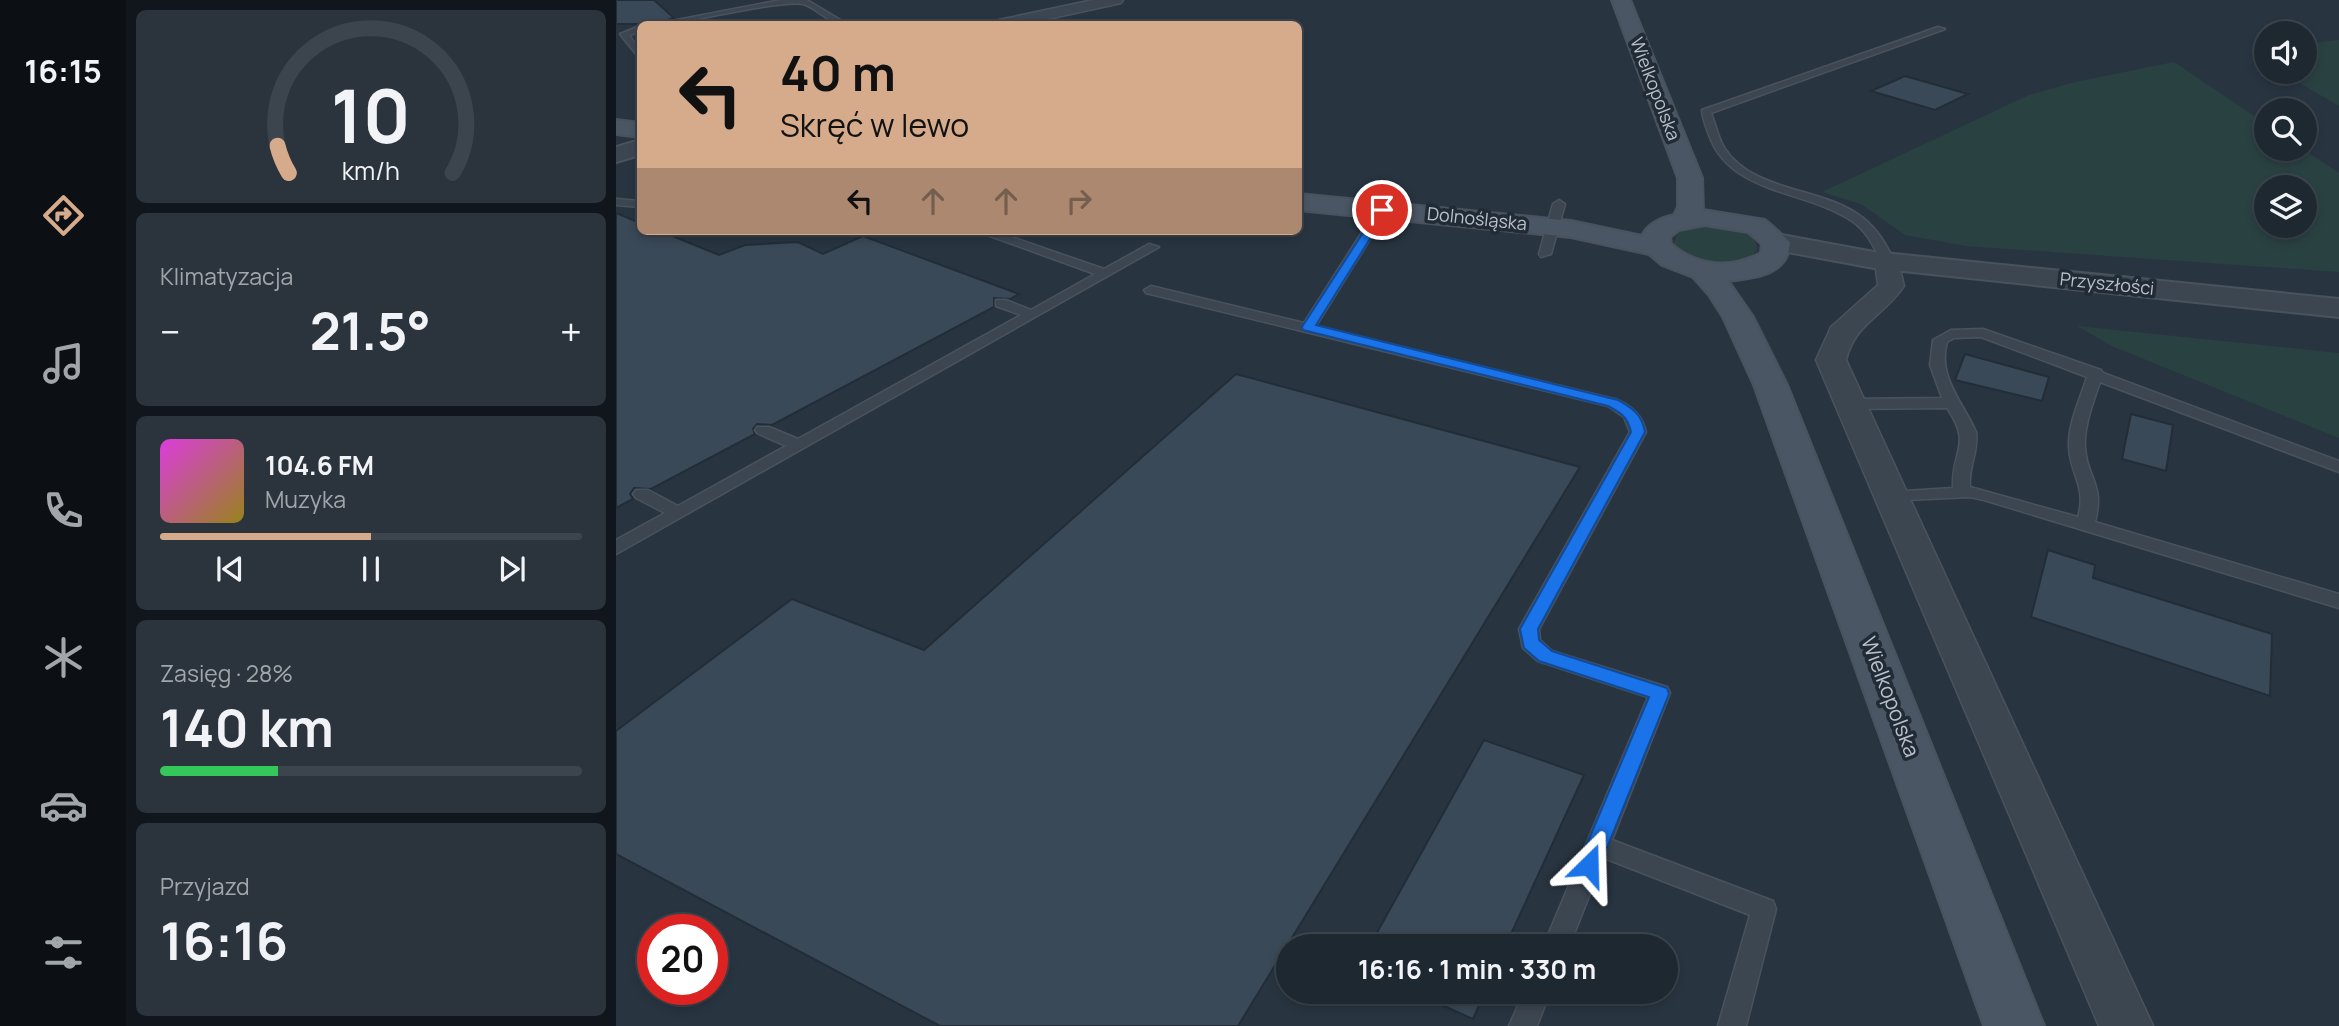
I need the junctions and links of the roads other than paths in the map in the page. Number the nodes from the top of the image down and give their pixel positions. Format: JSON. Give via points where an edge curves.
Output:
{"nodes":[{"id":1,"x":1115,"y":0,"type":"edge"},
{"id":2,"x":1621,"y":0,"type":"edge"},
{"id":3,"x":677,"y":21,"type":"edge"},
{"id":4,"x":838,"y":21,"type":"edge"},
{"id":5,"x":1014,"y":21,"type":"edge"},
{"id":6,"x":1941,"y":29,"type":"dead end"},
{"id":7,"x":637,"y":30,"type":"edge"},
{"id":8,"x":637,"y":52,"type":"edge"},
{"id":9,"x":616,"y":127,"type":"edge"},
{"id":10,"x":637,"y":130,"type":"edge"},
{"id":11,"x":616,"y":137,"type":"edge"},
{"id":12,"x":637,"y":140,"type":"edge"},
{"id":13,"x":637,"y":148,"type":"edge"},
{"id":14,"x":616,"y":155,"type":"edge"},
{"id":15,"x":1690,"y":178,"type":"junction"},
{"id":16,"x":616,"y":202,"type":"edge"},
{"id":17,"x":1302,"y":202,"type":"edge"},
{"id":18,"x":637,"y":204,"type":"edge"},
{"id":19,"x":1382,"y":210,"type":"junction"},
{"id":20,"x":1686,"y":218,"type":"junction"},
{"id":21,"x":1730,"y":219,"type":"junction"},
{"id":22,"x":1560,"y":220,"type":"junction"},
{"id":23,"x":993,"y":235,"type":"edge"},
{"id":24,"x":1657,"y":238,"type":"junction"},
{"id":25,"x":1153,"y":247,"type":"dead end"},
{"id":26,"x":1545,"y":254,"type":"dead end"},
{"id":27,"x":1765,"y":258,"type":"junction"},
{"id":28,"x":1881,"y":261,"type":"junction"},
{"id":29,"x":1702,"y":271,"type":"junction"},
{"id":30,"x":1102,"y":273,"type":"junction"},
{"id":31,"x":1151,"y":290,"type":"dead end"},
{"id":32,"x":1001,"y":303,"type":"dead end"},
{"id":33,"x":2339,"y":308,"type":"edge"},
{"id":34,"x":1030,"y":314,"type":"junction"},
{"id":35,"x":1308,"y":327,"type":"junction"},
{"id":36,"x":1763,"y":369,"type":"junction"},
{"id":37,"x":2096,"y":373,"type":"junction"},
{"id":38,"x":1849,"y":404,"type":"junction"},
{"id":39,"x":1952,"y":404,"type":"junction"},
{"id":40,"x":763,"y":430,"type":"dead end"},
{"id":41,"x":798,"y":445,"type":"junction"},
{"id":42,"x":2339,"y":467,"type":"edge"},
{"id":43,"x":1962,"y":492,"type":"junction"},
{"id":44,"x":642,"y":494,"type":"dead end"},
{"id":45,"x":1890,"y":497,"type":"junction"},
{"id":46,"x":678,"y":513,"type":"junction"},
{"id":47,"x":2085,"y":525,"type":"junction"},
{"id":48,"x":616,"y":548,"type":"edge"},
{"id":49,"x":2339,"y":601,"type":"edge"},
{"id":50,"x":1597,"y":845,"type":"junction"},
{"id":51,"x":1561,"y":934,"type":"edge"},
{"id":52,"x":1532,"y":1004,"type":"edge"},
{"id":53,"x":1523,"y":1026,"type":"edge"},
{"id":54,"x":1732,"y":1026,"type":"edge"},
{"id":55,"x":2014,"y":1026,"type":"edge"},
{"id":56,"x":2126,"y":1026,"type":"edge"}],
"edges":[{"from":1,"to":5,"type":"street"},
{"from":2,"to":15,"type":"main road","name":"Wielkopolska"},
{"from":3,"to":4,"type":"lane","via":[[783,2],[804,2]]},
{"from":6,"to":28,"type":"lane","via":[[1706,112],[1716,142],[1733,163],[1762,180],[1852,216],[1883,247]]},
{"from":7,"to":8,"type":"lane","via":[[624,34]]},
{"from":9,"to":10,"type":"main road"},
{"from":11,"to":12,"type":"main road"},
{"from":13,"to":14,"type":"street"},
{"from":15,"to":20,"type":"main road","name":"Wielkopolska","via":[[1691,207]]},
{"from":15,"to":21,"type":"main road","name":"Wielkopolska"},
{"from":16,"to":18,"type":"lane"},
{"from":17,"to":19,"type":"main road","name":"Dolnośląska"},
{"from":19,"to":22,"type":"main road","name":"Dolnośląska"},
{"from":19,"to":35,"type":"lane"},
{"from":20,"to":21,"type":"main road"},
{"from":20,"to":24,"type":"main road"},
{"from":21,"to":27,"type":"main road","via":[[1756,226]]},
{"from":22,"to":24,"type":"main road","name":"Dolnośląska"},
{"from":22,"to":26,"type":"lane"},
{"from":23,"to":30,"type":"lane"},
{"from":24,"to":29,"type":"main road","name":"Dolnośląska","via":[[1674,262]]},
{"from":25,"to":30,"type":"lane"},
{"from":27,"to":28,"type":"street","name":"Przyszłości"},
{"from":27,"to":29,"type":"main road"},
{"from":27,"to":36,"type":"main road","name":"Wielkopolska","via":[[1744,286]]},
{"from":28,"to":33,"type":"street","name":"Przyszłości"},
{"from":28,"to":38,"type":"street","via":[[1891,286],[1849,321],[1834,343],[1832,360]]},
{"from":29,"to":36,"type":"main road","name":"Wielkopolska","via":[[1724,297]]},
{"from":30,"to":34,"type":"lane"},
{"from":31,"to":35,"type":"lane"},
{"from":32,"to":34,"type":"lane"},
{"from":34,"to":41,"type":"lane"},
{"from":35,"to":50,"type":"lane","via":[[1613,403],[1636,422],[1638,432],[1529,629],[1530,643],[1545,656],[1660,694]]},
{"from":36,"to":55,"type":"main road","name":"Wielkopolska"},
{"from":37,"to":39,"type":"lane","via":[[1983,333],[1951,334],[1940,340],[1936,353],[1937,368]]},
{"from":37,"to":42,"type":"lane"},
{"from":37,"to":47,"type":"lane","via":[[2077,438],[2077,452],[2093,492]]},
{"from":38,"to":39,"type":"lane"},
{"from":38,"to":45,"type":"street"},
{"from":39,"to":43,"type":"lane","via":[[1970,429],[1972,441],[1959,478]]},
{"from":40,"to":41,"type":"lane"},
{"from":41,"to":46,"type":"lane"},
{"from":43,"to":45,"type":"lane"},
{"from":43,"to":47,"type":"lane"},
{"from":44,"to":46,"type":"lane"},
{"from":45,"to":56,"type":"street"},
{"from":46,"to":48,"type":"lane"},
{"from":47,"to":49,"type":"lane"},
{"from":50,"to":51,"type":"lane"},
{"from":50,"to":54,"type":"lane","via":[[1765,909]]},
{"from":52,"to":53,"type":"lane"}]}
